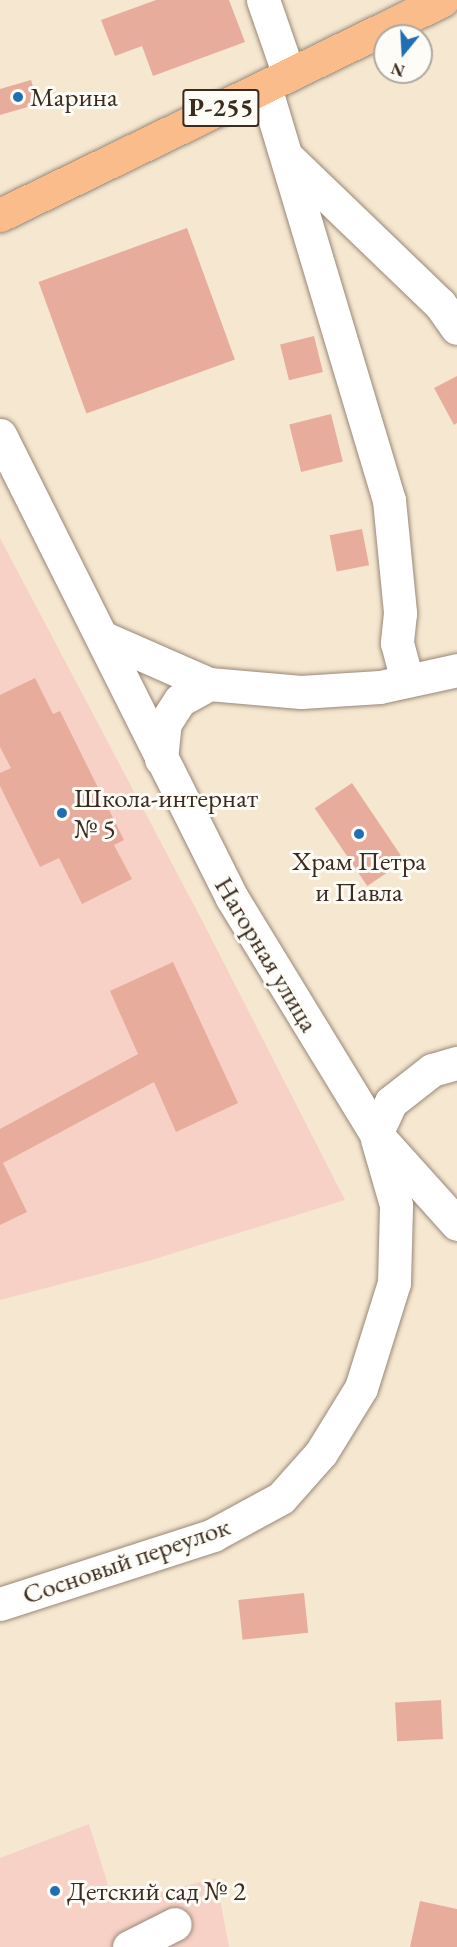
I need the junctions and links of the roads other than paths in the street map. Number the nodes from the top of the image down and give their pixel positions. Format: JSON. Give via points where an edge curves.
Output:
{"nodes":[{"id":1,"x":262,"y":0,"type":"edge"},
{"id":2,"x":442,"y":0,"type":"edge"},
{"id":3,"x":277,"y":81,"type":"junction"},
{"id":4,"x":285,"y":155,"type":"junction"},
{"id":5,"x":0,"y":215,"type":"edge"},
{"id":6,"x":449,"y":316,"type":"edge"},
{"id":7,"x":0,"y":435,"type":"edge"},
{"id":8,"x":102,"y":638,"type":"junction"},
{"id":9,"x":457,"y":670,"type":"edge"},
{"id":10,"x":407,"y":680,"type":"junction"},
{"id":11,"x":209,"y":684,"type":"junction"},
{"id":12,"x":161,"y":759,"type":"junction"},
{"id":13,"x":457,"y":1063,"type":"edge"},
{"id":14,"x":376,"y":1134,"type":"junction"},
{"id":15,"x":457,"y":1224,"type":"edge"},
{"id":16,"x":0,"y":1605,"type":"edge"},
{"id":17,"x":175,"y":1924,"type":"dead end"},
{"id":18,"x":129,"y":1947,"type":"edge"}],
"edges":[{"from":1,"to":3,"type":"street"},
{"from":2,"to":3,"type":"highway","number":"Р-255"},
{"from":3,"to":4,"type":"street"},
{"from":3,"to":5,"type":"highway","number":"Р-255"},
{"from":4,"to":6,"type":"street"},
{"from":4,"to":10,"type":"street","via":[[389,500],[400,613],[397,643]]},
{"from":7,"to":8,"type":"street","name":"Нагорная улица"},
{"from":8,"to":11,"type":"street"},
{"from":8,"to":12,"type":"street","name":"Нагорная улица"},
{"from":9,"to":10,"type":"street"},
{"from":10,"to":11,"type":"street","via":[[380,687],[301,692]]},
{"from":11,"to":12,"type":"street","via":[[180,700],[165,723]]},
{"from":12,"to":14,"type":"street","name":"Нагорная улица","via":[[232,898]]},
{"from":13,"to":14,"type":"street","via":[[432,1070],[391,1102]]},
{"from":14,"to":15,"type":"street","name":"Нагорная улица"},
{"from":14,"to":16,"type":"street","name":"Сосновый переулок","via":[[396,1205],[394,1283],[361,1388],[321,1453],[281,1498],[213,1535]]},
{"from":17,"to":18,"type":"street"}]}
